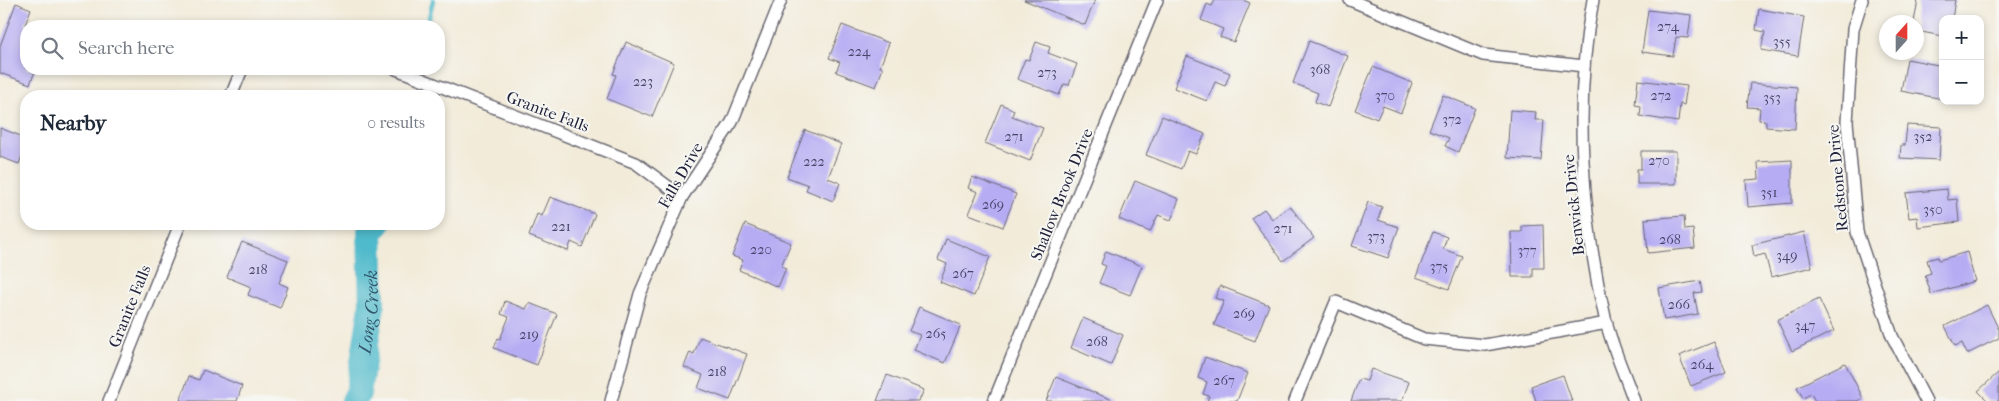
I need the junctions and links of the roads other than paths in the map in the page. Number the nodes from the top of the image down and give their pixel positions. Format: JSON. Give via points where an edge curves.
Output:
{"nodes":[{"id":1,"x":781,"y":0,"type":"edge"},
{"id":2,"x":1158,"y":0,"type":"edge"},
{"id":3,"x":1350,"y":0,"type":"edge"},
{"id":4,"x":1592,"y":0,"type":"edge"},
{"id":5,"x":1862,"y":0,"type":"edge"},
{"id":6,"x":1584,"y":66,"type":"junction"},
{"id":7,"x":240,"y":75,"type":"edge"},
{"id":8,"x":411,"y":75,"type":"edge"},
{"id":9,"x":233,"y":90,"type":"edge"},
{"id":10,"x":682,"y":197,"type":"junction"},
{"id":11,"x":178,"y":230,"type":"edge"},
{"id":12,"x":1607,"y":323,"type":"junction"},
{"id":13,"x":109,"y":401,"type":"edge"},
{"id":14,"x":611,"y":401,"type":"edge"},
{"id":15,"x":994,"y":401,"type":"edge"},
{"id":16,"x":1295,"y":401,"type":"edge"},
{"id":17,"x":1634,"y":401,"type":"edge"},
{"id":18,"x":1926,"y":401,"type":"edge"}],
"edges":[{"from":1,"to":10,"type":"street","name":"Falls Drive","via":[[732,122]]},
{"from":2,"to":15,"type":"street","name":"Shallow Brook Drive"},
{"from":3,"to":6,"type":"street","via":[[1483,56]]},
{"from":4,"to":6,"type":"street","name":"Benwick Drive"},
{"from":5,"to":18,"type":"street","name":"Redstone Drive","via":[[1853,29],[1847,122],[1857,232],[1892,336]]},
{"from":6,"to":12,"type":"street","name":"Benwick Drive","via":[[1585,179]]},
{"from":7,"to":9,"type":"street"},
{"from":8,"to":10,"type":"street","name":"Granite Falls","via":[[636,163]]},
{"from":10,"to":14,"type":"street","name":"Falls Drive","via":[[640,294]]},
{"from":11,"to":13,"type":"street","name":"Granite Falls"},
{"from":12,"to":16,"type":"street","via":[[1485,345],[1424,338],[1336,302]]},
{"from":12,"to":17,"type":"street","name":"Benwick Drive"}]}
